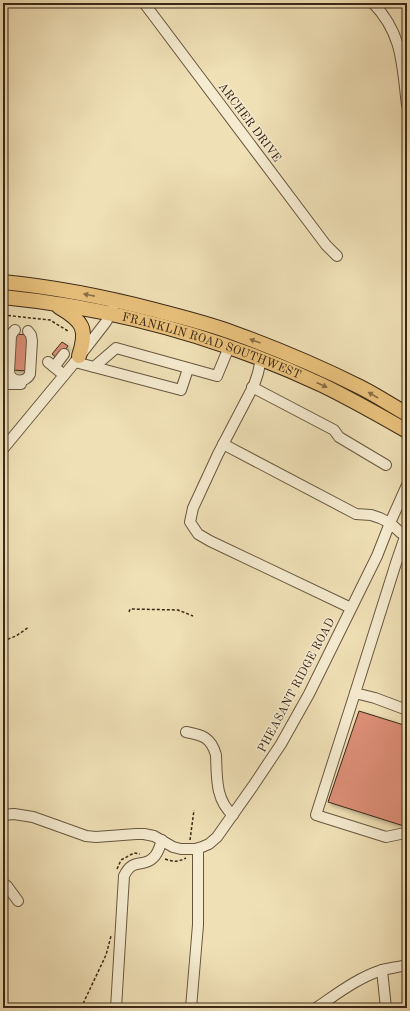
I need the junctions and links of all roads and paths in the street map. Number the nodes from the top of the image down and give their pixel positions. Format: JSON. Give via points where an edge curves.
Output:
{"nodes":[{"id":1,"x":5,"y":3,"type":"edge"},
{"id":2,"x":144,"y":3,"type":"edge"},
{"id":3,"x":374,"y":3,"type":"edge"},
{"id":4,"x":3,"y":6,"type":"edge"},
{"id":5,"x":407,"y":104,"type":"edge"},
{"id":6,"x":337,"y":256,"type":"dead end"},
{"id":7,"x":3,"y":282,"type":"edge"},
{"id":8,"x":3,"y":297,"type":"edge"},
{"id":9,"x":118,"y":301,"type":"junction"},
{"id":10,"x":52,"y":303,"type":"junction"},
{"id":11,"x":110,"y":314,"type":"junction"},
{"id":12,"x":3,"y":315,"type":"edge"},
{"id":13,"x":9,"y":331,"type":"edge"},
{"id":14,"x":28,"y":331,"type":"junction"},
{"id":15,"x":68,"y":331,"type":"dead end"},
{"id":16,"x":229,"y":347,"type":"junction"},
{"id":17,"x":64,"y":354,"type":"dead end"},
{"id":18,"x":77,"y":359,"type":"junction"},
{"id":19,"x":261,"y":359,"type":"junction"},
{"id":20,"x":94,"y":367,"type":"junction"},
{"id":21,"x":188,"y":369,"type":"junction"},
{"id":22,"x":64,"y":375,"type":"junction"},
{"id":23,"x":3,"y":381,"type":"edge"},
{"id":24,"x":3,"y":384,"type":"edge"},
{"id":25,"x":252,"y":387,"type":"junction"},
{"id":26,"x":407,"y":414,"type":"edge"},
{"id":27,"x":407,"y":432,"type":"edge"},
{"id":28,"x":223,"y":444,"type":"junction"},
{"id":29,"x":3,"y":448,"type":"edge"},
{"id":30,"x":386,"y":465,"type":"dead end"},
{"id":31,"x":407,"y":485,"type":"edge"},
{"id":32,"x":390,"y":522,"type":"junction"},
{"id":33,"x":407,"y":535,"type":"edge"},
{"id":34,"x":351,"y":608,"type":"junction"},
{"id":35,"x":130,"y":612,"type":"dead end"},
{"id":36,"x":193,"y":616,"type":"dead end"},
{"id":37,"x":29,"y":627,"type":"dead end"},
{"id":38,"x":3,"y":642,"type":"edge"},
{"id":39,"x":354,"y":693,"type":"junction"},
{"id":40,"x":407,"y":710,"type":"edge"},
{"id":41,"x":186,"y":732,"type":"dead end"},
{"id":42,"x":194,"y":810,"type":"dead end"},
{"id":43,"x":3,"y":815,"type":"edge"},
{"id":44,"x":233,"y":815,"type":"junction"},
{"id":45,"x":407,"y":833,"type":"edge"},
{"id":46,"x":162,"y":840,"type":"junction"},
{"id":47,"x":194,"y":846,"type":"junction"},
{"id":48,"x":3,"y":883,"type":"edge"},
{"id":49,"x":18,"y":901,"type":"dead end"},
{"id":50,"x":407,"y":965,"type":"edge"},
{"id":51,"x":382,"y":970,"type":"junction"},
{"id":52,"x":116,"y":1008,"type":"edge"},
{"id":53,"x":191,"y":1008,"type":"edge"},
{"id":54,"x":316,"y":1008,"type":"edge"},
{"id":55,"x":386,"y":1008,"type":"edge"}],
"edges":[{"from":1,"to":4,"type":"path"},
{"from":2,"to":6,"type":"street","name":"ARCHER DRIVE","via":[[326,245]]},
{"from":3,"to":5,"type":"street","via":[[390,24],[396,38]]},
{"from":9,"to":7,"type":"highway","name":"FRANKLIN ROAD SOUTHWEST","one_way":true},
{"from":8,"to":10,"type":"highway","name":"FRANKLIN ROAD SOUTHWEST"},
{"from":9,"to":11,"type":"street"},
{"from":26,"to":9,"type":"highway","name":"FRANKLIN ROAD SOUTHWEST","one_way":true,"via":[[360,387],[264,344],[196,321]]},
{"from":10,"to":11,"type":"highway","name":"FRANKLIN ROAD SOUTHWEST"},
{"from":10,"to":18,"type":"highway","via":[[80,323],[83,342]]},
{"from":11,"to":16,"type":"highway","name":"FRANKLIN ROAD SOUTHWEST"},
{"from":11,"to":18,"type":"street"},
{"from":12,"to":15,"type":"path","via":[[50,320]]},
{"from":13,"to":14,"type":"street"},
{"from":13,"to":14,"type":"street","via":[[13,332],[9,372],[10,377],[16,380],[25,379],[30,375],[32,341]]},
{"from":13,"to":23,"type":"street"},
{"from":14,"to":24,"type":"street","via":[[36,340],[32,379],[25,384]]},
{"from":16,"to":19,"type":"highway","name":"FRANKLIN ROAD SOUTHWEST"},
{"from":16,"to":21,"type":"street","via":[[217,376]]},
{"from":17,"to":22,"type":"street","via":[[51,364]]},
{"from":18,"to":20,"type":"street"},
{"from":18,"to":22,"type":"street"},
{"from":19,"to":25,"type":"street"},
{"from":19,"to":27,"type":"highway","name":"FRANKLIN ROAD SOUTHWEST","one_way":true,"via":[[323,385]]},
{"from":20,"to":21,"type":"street","via":[[116,348]]},
{"from":20,"to":21,"type":"street","via":[[181,390]]},
{"from":22,"to":29,"type":"street"},
{"from":25,"to":28,"type":"street"},
{"from":25,"to":30,"type":"street","via":[[334,430],[339,438]]},
{"from":28,"to":32,"type":"street","via":[[356,514],[371,515]]},
{"from":28,"to":34,"type":"street","via":[[193,508],[190,522],[198,534]]},
{"from":31,"to":32,"type":"street","name":"PHEASANT RIDGE ROAD"},
{"from":32,"to":33,"type":"street"},
{"from":32,"to":34,"type":"street","name":"PHEASANT RIDGE ROAD","via":[[377,556]]},
{"from":33,"to":39,"type":"street"},
{"from":34,"to":44,"type":"street","name":"PHEASANT RIDGE ROAD","via":[[309,694],[281,744]]},
{"from":35,"to":36,"type":"path","via":[[130,609],[172,610]]},
{"from":37,"to":38,"type":"path"},
{"from":39,"to":40,"type":"street"},
{"from":39,"to":45,"type":"street","via":[[316,815],[386,837]]},
{"from":41,"to":44,"type":"street","via":[[201,735],[212,743],[216,755],[220,797]]},
{"from":42,"to":47,"type":"path"},
{"from":43,"to":46,"type":"street","name":"PHEASANT RIDGE ROAD","via":[[33,817],[86,836],[144,834]]},
{"from":44,"to":47,"type":"street","name":"PHEASANT RIDGE ROAD","via":[[209,844]]},
{"from":46,"to":47,"type":"street","name":"PHEASANT RIDGE ROAD","via":[[181,849]]},
{"from":46,"to":52,"type":"street","via":[[152,859],[134,864],[124,876]]},
{"from":47,"to":53,"type":"street","via":[[198,925]]},
{"from":48,"to":49,"type":"street"},
{"from":50,"to":51,"type":"street"},
{"from":51,"to":54,"type":"street","via":[[355,982]]},
{"from":51,"to":55,"type":"street"}]}
